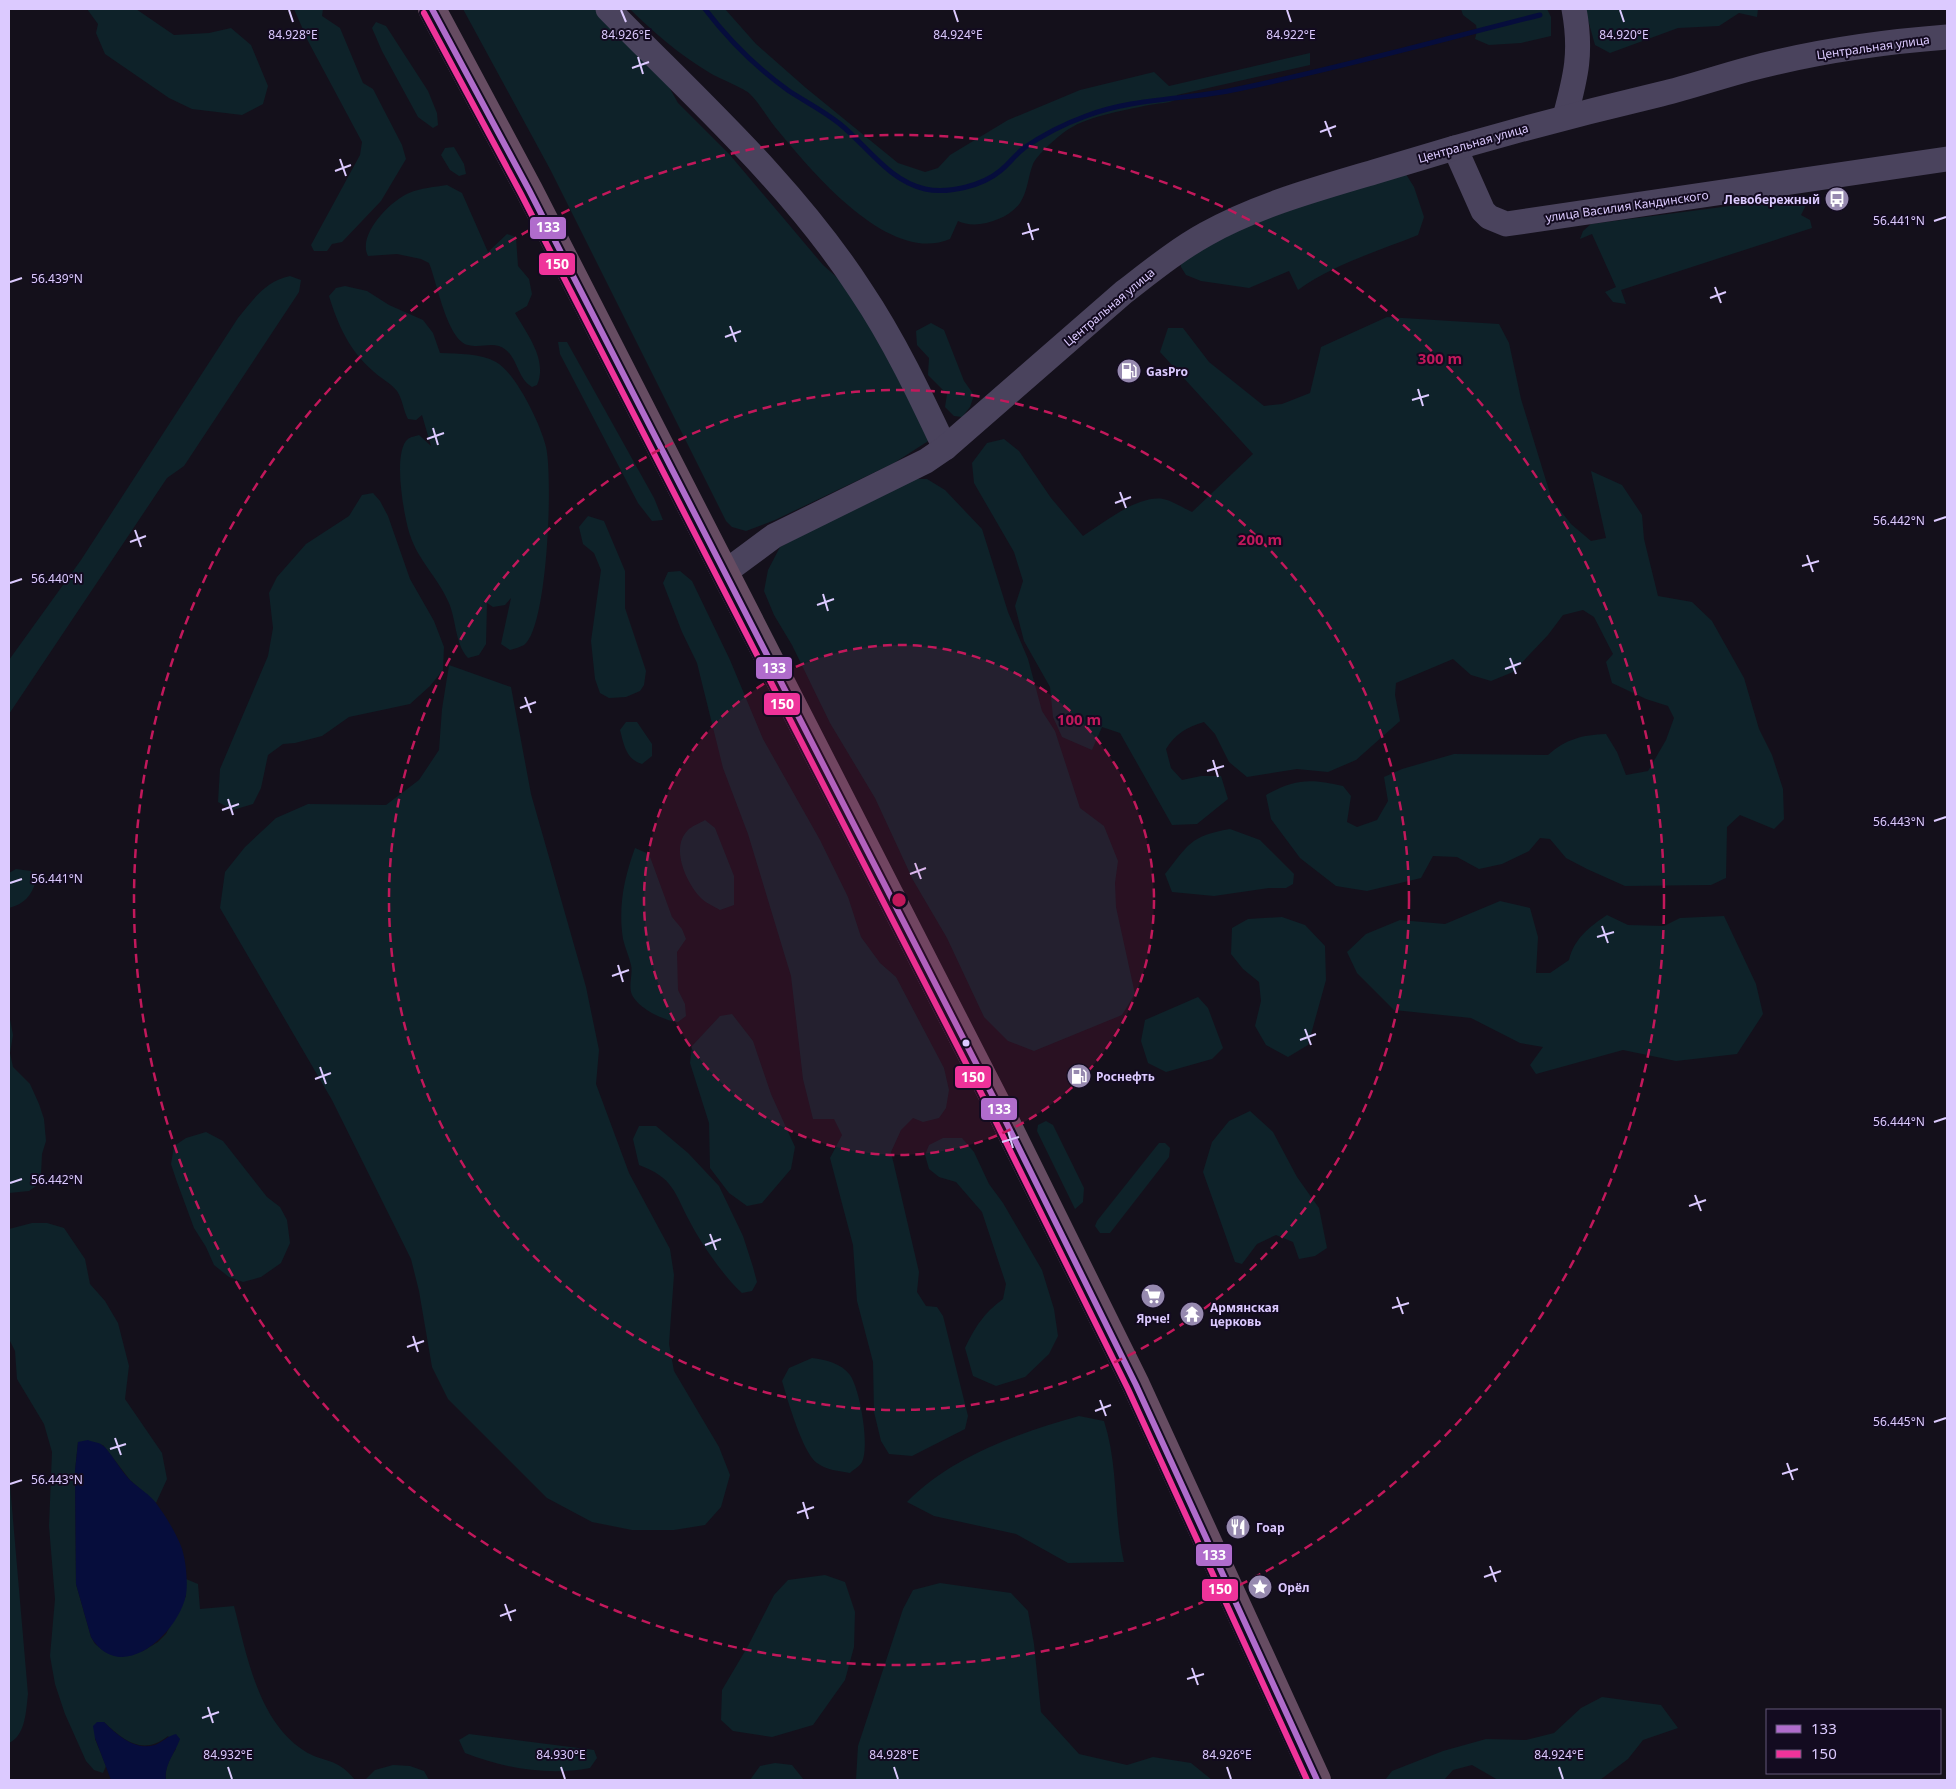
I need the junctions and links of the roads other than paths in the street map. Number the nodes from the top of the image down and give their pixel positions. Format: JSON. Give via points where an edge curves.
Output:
{"nodes":[{"id":1,"x":432,"y":9,"type":"edge"},
{"id":2,"x":608,"y":9,"type":"edge"},
{"id":3,"x":1574,"y":9,"type":"edge"},
{"id":4,"x":1947,"y":37,"type":"edge"},
{"id":5,"x":1565,"y":117,"type":"junction"},
{"id":6,"x":1455,"y":148,"type":"junction"},
{"id":7,"x":1947,"y":159,"type":"edge"},
{"id":8,"x":945,"y":448,"type":"junction"},
{"id":9,"x":724,"y":572,"type":"junction"},
{"id":10,"x":1317,"y":1780,"type":"edge"}],
"edges":[{"from":1,"to":9,"type":"highway","via":[[529,190]]},
{"from":2,"to":8,"type":"street","via":[[750,151],[814,227],[862,291],[922,399]]},
{"from":3,"to":5,"type":"street","via":[[1580,38],[1576,76]]},
{"from":4,"to":5,"type":"street","name":"Центральная улица","via":[[1862,46],[1798,58]]},
{"from":5,"to":6,"type":"street","name":"Центральная улица"},
{"from":6,"to":7,"type":"street","name":"улица Василия Кандинского","via":[[1483,211],[1497,222],[1515,223]]},
{"from":6,"to":8,"type":"street","name":"Центральная улица","via":[[1307,192],[1206,234],[1124,292]]},
{"from":8,"to":9,"type":"street","name":"Центральная улица","via":[[926,461],[774,536]]},
{"from":9,"to":10,"type":"highway","via":[[1130,1373]]}]}
